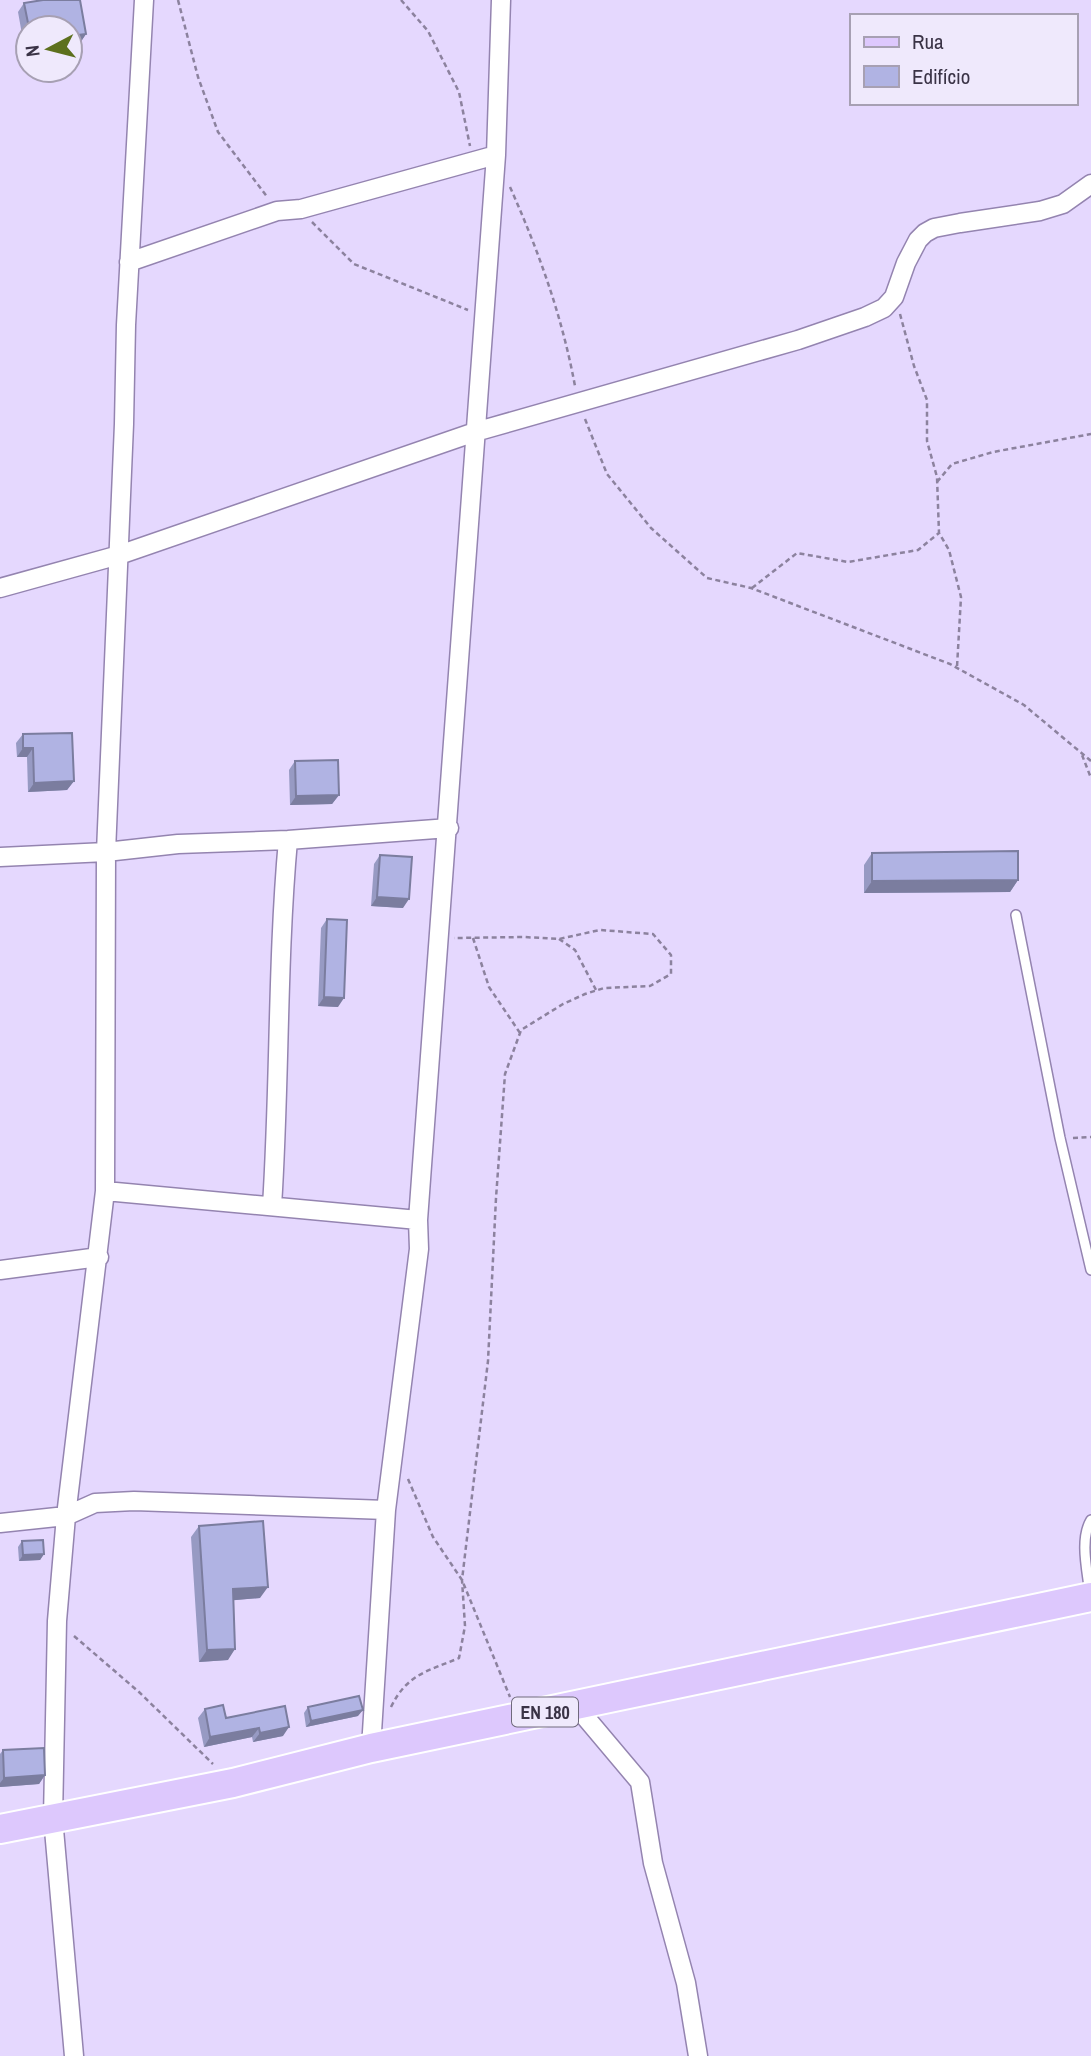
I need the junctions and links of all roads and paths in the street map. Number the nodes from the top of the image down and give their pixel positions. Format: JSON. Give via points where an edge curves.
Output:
{"nodes":[{"id":1,"x":144,"y":0,"type":"edge"},
{"id":2,"x":178,"y":0,"type":"edge"},
{"id":3,"x":401,"y":0,"type":"edge"},
{"id":4,"x":501,"y":0,"type":"edge"},
{"id":5,"x":496,"y":155,"type":"junction"},
{"id":6,"x":474,"y":163,"type":"junction"},
{"id":7,"x":1091,"y":184,"type":"edge"},
{"id":8,"x":301,"y":209,"type":"junction"},
{"id":9,"x":277,"y":211,"type":"junction"},
{"id":10,"x":129,"y":262,"type":"junction"},
{"id":11,"x":884,"y":308,"type":"junction"},
{"id":12,"x":484,"y":316,"type":"junction"},
{"id":13,"x":578,"y":402,"type":"junction"},
{"id":14,"x":475,"y":432,"type":"junction"},
{"id":15,"x":1091,"y":434,"type":"edge"},
{"id":16,"x":937,"y":482,"type":"junction"},
{"id":17,"x":939,"y":533,"type":"junction"},
{"id":18,"x":119,"y":555,"type":"junction"},
{"id":19,"x":0,"y":588,"type":"edge"},
{"id":20,"x":751,"y":588,"type":"junction"},
{"id":21,"x":957,"y":667,"type":"junction"},
{"id":22,"x":1080,"y":752,"type":"junction"},
{"id":23,"x":1091,"y":761,"type":"edge"},
{"id":24,"x":1091,"y":778,"type":"edge"},
{"id":25,"x":449,"y":828,"type":"junction"},
{"id":26,"x":288,"y":840,"type":"junction"},
{"id":27,"x":106,"y":852,"type":"junction"},
{"id":28,"x":0,"y":857,"type":"edge"},
{"id":29,"x":1016,"y":915,"type":"dead end"},
{"id":30,"x":473,"y":938,"type":"junction"},
{"id":31,"x":440,"y":939,"type":"junction"},
{"id":32,"x":559,"y":939,"type":"junction"},
{"id":33,"x":597,"y":990,"type":"junction"},
{"id":34,"x":520,"y":1033,"type":"junction"},
{"id":35,"x":1091,"y":1137,"type":"edge"},
{"id":36,"x":1060,"y":1138,"type":"junction"},
{"id":37,"x":106,"y":1191,"type":"junction"},
{"id":38,"x":272,"y":1206,"type":"junction"},
{"id":39,"x":418,"y":1220,"type":"junction"},
{"id":40,"x":99,"y":1257,"type":"junction"},
{"id":41,"x":0,"y":1270,"type":"edge"},
{"id":42,"x":1091,"y":1270,"type":"edge"},
{"id":43,"x":394,"y":1447,"type":"junction"},
{"id":44,"x":386,"y":1510,"type":"junction"},
{"id":45,"x":66,"y":1516,"type":"junction"},
{"id":46,"x":1091,"y":1520,"type":"edge"},
{"id":47,"x":0,"y":1523,"type":"edge"},
{"id":48,"x":463,"y":1580,"type":"junction"},
{"id":49,"x":1090,"y":1597,"type":"edge"},
{"id":50,"x":57,"y":1621,"type":"junction"},
{"id":51,"x":576,"y":1706,"type":"junction"},
{"id":52,"x":391,"y":1707,"type":"dead end"},
{"id":53,"x":518,"y":1718,"type":"junction"},
{"id":54,"x":371,"y":1748,"type":"junction"},
{"id":55,"x":233,"y":1783,"type":"junction"},
{"id":56,"x":53,"y":1818,"type":"junction"},
{"id":57,"x":0,"y":1829,"type":"edge"},
{"id":58,"x":74,"y":2056,"type":"edge"},
{"id":59,"x":698,"y":2056,"type":"edge"}],
"edges":[{"from":1,"to":10,"type":"street"},
{"from":2,"to":9,"type":"path","via":[[218,132]]},
{"from":3,"to":6,"type":"path","via":[[428,31],[459,92]]},
{"from":4,"to":5,"type":"street"},
{"from":5,"to":6,"type":"street"},
{"from":5,"to":12,"type":"street"},
{"from":5,"to":13,"type":"path","via":[[537,248],[566,342]]},
{"from":6,"to":8,"type":"street"},
{"from":7,"to":11,"type":"street","via":[[1063,204],[1040,211],[925,233],[906,263],[894,298]]},
{"from":8,"to":9,"type":"street"},
{"from":8,"to":12,"type":"path","via":[[354,264]]},
{"from":9,"to":10,"type":"street"},
{"from":10,"to":18,"type":"street"},
{"from":11,"to":13,"type":"street","via":[[798,340]]},
{"from":11,"to":16,"type":"path","via":[[901,315],[927,400],[927,441]]},
{"from":12,"to":14,"type":"street"},
{"from":13,"to":14,"type":"street"},
{"from":13,"to":20,"type":"path","via":[[607,474],[651,528],[707,578]]},
{"from":14,"to":18,"type":"street"},
{"from":14,"to":25,"type":"street"},
{"from":15,"to":16,"type":"path","via":[[953,464]]},
{"from":16,"to":17,"type":"path"},
{"from":17,"to":20,"type":"path","via":[[918,550],[848,562],[797,554]]},
{"from":17,"to":21,"type":"path","via":[[949,550],[961,597]]},
{"from":18,"to":19,"type":"street"},
{"from":18,"to":27,"type":"street"},
{"from":20,"to":21,"type":"path"},
{"from":21,"to":22,"type":"path","via":[[1024,705]]},
{"from":22,"to":23,"type":"path"},
{"from":22,"to":24,"type":"path"},
{"from":25,"to":26,"type":"street"},
{"from":25,"to":31,"type":"street"},
{"from":26,"to":27,"type":"street"},
{"from":26,"to":38,"type":"street"},
{"from":27,"to":28,"type":"street"},
{"from":27,"to":37,"type":"street"},
{"from":29,"to":36,"type":"lane"},
{"from":30,"to":31,"type":"path"},
{"from":30,"to":32,"type":"path"},
{"from":30,"to":34,"type":"path","via":[[489,987]]},
{"from":31,"to":39,"type":"street"},
{"from":32,"to":33,"type":"path","via":[[575,950]]},
{"from":32,"to":33,"type":"path","via":[[600,930],[653,934],[671,955],[671,974],[650,986]]},
{"from":33,"to":34,"type":"path","via":[[563,1004]]},
{"from":34,"to":48,"type":"path","via":[[505,1074],[488,1361]]},
{"from":35,"to":36,"type":"path"},
{"from":36,"to":42,"type":"lane"},
{"from":37,"to":38,"type":"street"},
{"from":37,"to":40,"type":"street"},
{"from":38,"to":39,"type":"street"},
{"from":39,"to":43,"type":"street","via":[[419,1249]]},
{"from":40,"to":41,"type":"street"},
{"from":40,"to":45,"type":"street"},
{"from":43,"to":44,"type":"street"},
{"from":43,"to":48,"type":"path","via":[[433,1537]]},
{"from":44,"to":45,"type":"street","via":[[134,1501],[94,1503]]},
{"from":44,"to":54,"type":"street"},
{"from":45,"to":47,"type":"street"},
{"from":45,"to":50,"type":"street"},
{"from":46,"to":49,"type":"lane","via":[[1085,1550]]},
{"from":48,"to":52,"type":"path","via":[[465,1626],[459,1658],[414,1676]]},
{"from":48,"to":53,"type":"path"},
{"from":49,"to":51,"type":"main road","number":"EN 180"},
{"from":50,"to":55,"type":"path"},
{"from":50,"to":56,"type":"street"},
{"from":51,"to":53,"type":"main road","number":"EN 180"},
{"from":51,"to":59,"type":"street","via":[[639,1782],[653,1863],[686,1983]]},
{"from":53,"to":54,"type":"main road","number":"EN 180"},
{"from":54,"to":55,"type":"main road","number":"EN 180"},
{"from":55,"to":56,"type":"main road","number":"EN 180"},
{"from":56,"to":57,"type":"main road","number":"EN 180"},
{"from":56,"to":58,"type":"street"}]}
